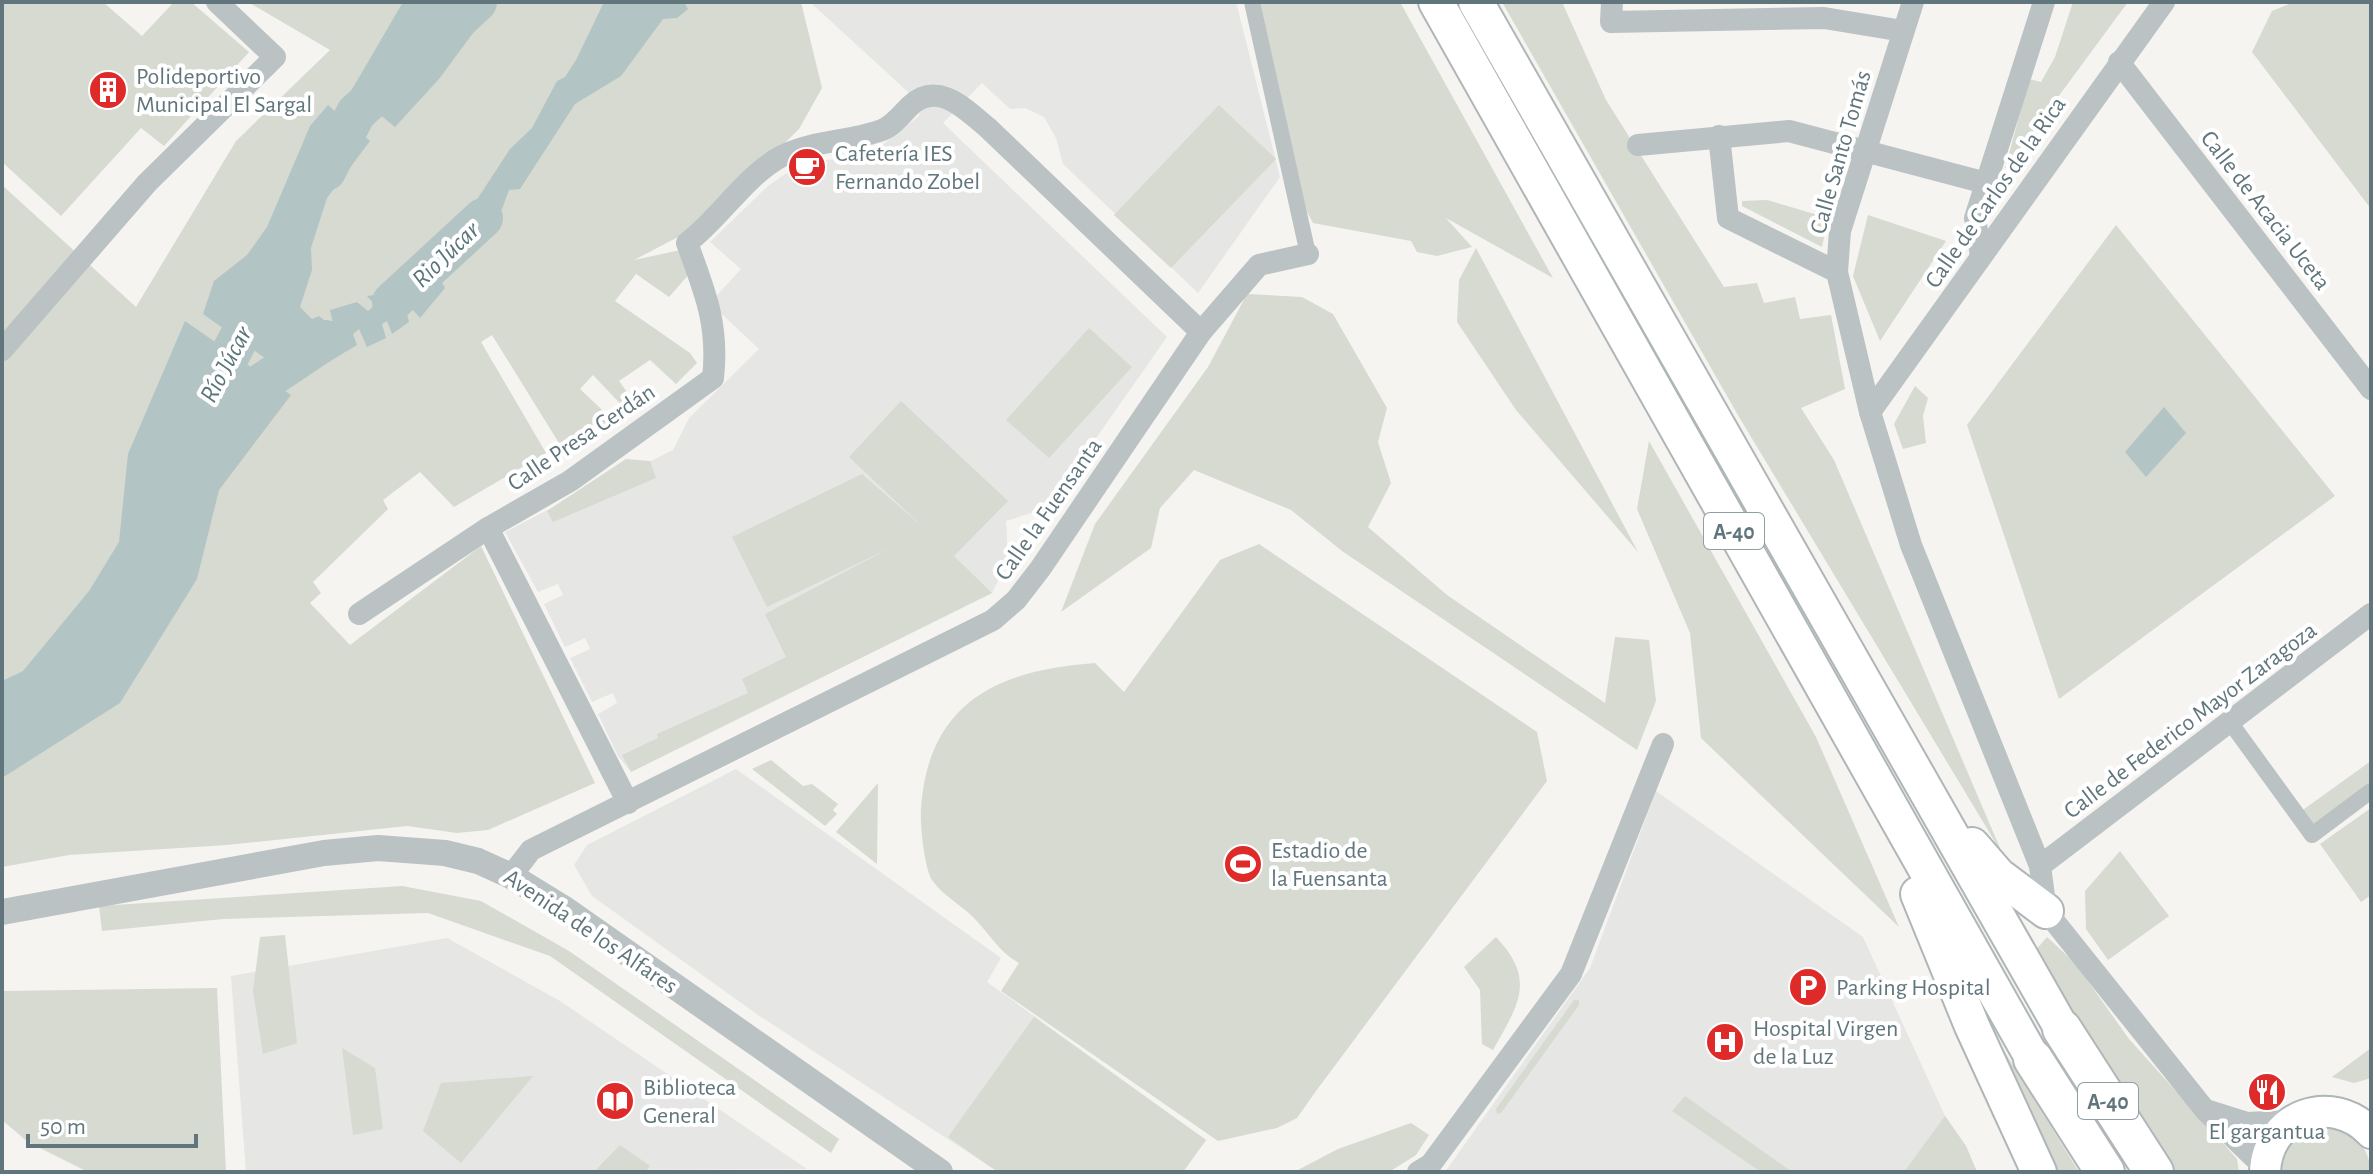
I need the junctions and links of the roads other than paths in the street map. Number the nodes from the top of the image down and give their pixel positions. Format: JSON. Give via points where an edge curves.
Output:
{"nodes":[{"id":1,"x":217,"y":2,"type":"edge"},
{"id":2,"x":1252,"y":2,"type":"edge"},
{"id":3,"x":1436,"y":2,"type":"edge"},
{"id":4,"x":1476,"y":2,"type":"edge"},
{"id":5,"x":1612,"y":2,"type":"edge"},
{"id":6,"x":1913,"y":2,"type":"edge"},
{"id":7,"x":2044,"y":2,"type":"edge"},
{"id":8,"x":2164,"y":2,"type":"edge"},
{"id":9,"x":1903,"y":31,"type":"junction"},
{"id":10,"x":2119,"y":62,"type":"junction"},
{"id":11,"x":1719,"y":136,"type":"junction"},
{"id":12,"x":1638,"y":145,"type":"dead end"},
{"id":13,"x":1865,"y":150,"type":"junction"},
{"id":14,"x":1986,"y":183,"type":"junction"},
{"id":15,"x":1308,"y":254,"type":"joint"},
{"id":16,"x":1981,"y":256,"type":"junction"},
{"id":17,"x":1837,"y":272,"type":"junction"},
{"id":18,"x":1201,"y":332,"type":"junction"},
{"id":19,"x":2,"y":350,"type":"edge"},
{"id":20,"x":2371,"y":389,"type":"edge"},
{"id":21,"x":1870,"y":412,"type":"junction"},
{"id":22,"x":488,"y":528,"type":"junction"},
{"id":23,"x":359,"y":614,"type":"dead end"},
{"id":24,"x":2371,"y":614,"type":"edge"},
{"id":25,"x":2230,"y":722,"type":"junction"},
{"id":26,"x":1663,"y":744,"type":"dead end"},
{"id":27,"x":1865,"y":764,"type":"junction"},
{"id":28,"x":2371,"y":791,"type":"edge"},
{"id":29,"x":1929,"y":794,"type":"junction"},
{"id":30,"x":628,"y":803,"type":"junction"},
{"id":31,"x":2040,"y":866,"type":"junction"},
{"id":32,"x":511,"y":876,"type":"junction"},
{"id":33,"x":2046,"y":911,"type":"junction"},
{"id":34,"x":2,"y":912,"type":"edge"},
{"id":35,"x":2062,"y":1029,"type":"joint"},
{"id":36,"x":2033,"y":1059,"type":"joint"},
{"id":37,"x":2205,"y":1110,"type":"junction"},
{"id":38,"x":2290,"y":1121,"type":"junction"},
{"id":39,"x":2366,"y":1121,"type":"edge"},
{"id":40,"x":2265,"y":1170,"type":"edge"},
{"id":41,"x":940,"y":1172,"type":"edge"},
{"id":42,"x":1418,"y":1172,"type":"edge"},
{"id":43,"x":2039,"y":1172,"type":"edge"},
{"id":44,"x":2105,"y":1172,"type":"edge"},
{"id":45,"x":2154,"y":1172,"type":"edge"}],
"edges":[{"from":1,"to":19,"type":"street","via":[[275,57],[147,183]]},
{"from":2,"to":15,"type":"street"},
{"from":3,"to":27,"type":"main road","number":"A-40"},
{"from":4,"to":29,"type":"main road","number":"A-40"},
{"from":5,"to":9,"type":"street","via":[[1611,22],[1824,18]]},
{"from":6,"to":9,"type":"street","name":"Calle Santo Tomás"},
{"from":7,"to":14,"type":"street"},
{"from":8,"to":10,"type":"street","name":"Calle de Carlos de la Rica"},
{"from":9,"to":13,"type":"street","name":"Calle Santo Tomás"},
{"from":10,"to":16,"type":"street","name":"Calle de Carlos de la Rica"},
{"from":10,"to":20,"type":"street","name":"Calle de Acacia Uceta"},
{"from":11,"to":12,"type":"street"},
{"from":11,"to":13,"type":"street","via":[[1789,131]]},
{"from":11,"to":17,"type":"street","via":[[1728,218]]},
{"from":13,"to":14,"type":"street"},
{"from":13,"to":17,"type":"street","name":"Calle Santo Tomás","via":[[1840,231]]},
{"from":14,"to":16,"type":"street","via":[[1975,218]]},
{"from":15,"to":18,"type":"street","name":"Calle la Fuensanta","via":[[1259,265]]},
{"from":16,"to":21,"type":"street","name":"Calle de Carlos de la Rica"},
{"from":17,"to":21,"type":"street","name":"Calle Santo Tomás"},
{"from":18,"to":22,"type":"street","name":"Calle Presa Cerdán","via":[[988,128],[955,100],[931,94],[887,128],[816,143],[781,157],[687,243],[714,319],[713,378],[570,481]]},
{"from":18,"to":30,"type":"street","name":"Calle la Fuensanta","via":[[1040,569],[993,620]]},
{"from":21,"to":31,"type":"street","name":"Calle Santo Tomás","via":[[1911,545]]},
{"from":22,"to":23,"type":"street","name":"Calle Presa Cerdán"},
{"from":22,"to":30,"type":"street"},
{"from":24,"to":25,"type":"street","name":"Calle de Federico Mayor Zaragoza"},
{"from":25,"to":28,"type":"street","via":[[2312,835]]},
{"from":25,"to":31,"type":"street","name":"Calle de Federico Mayor Zaragoza"},
{"from":26,"to":42,"type":"street","via":[[1571,974],[1431,1164]]},
{"from":27,"to":36,"type":"main road","number":"A-40"},
{"from":27,"to":43,"type":"main road","via":[[1972,1026]]},
{"from":29,"to":33,"type":"main road","via":[[1998,875]]},
{"from":29,"to":35,"type":"main road","number":"A-40"},
{"from":30,"to":32,"type":"street","name":"Calle la Fuensanta","via":[[531,850]]},
{"from":31,"to":33,"type":"street","name":"Calle Santo Tomás"},
{"from":32,"to":34,"type":"street","name":"Avenida de los Alfares","via":[[445,853],[350,849]]},
{"from":32,"to":41,"type":"street","name":"Avenida de los Alfares"},
{"from":33,"to":37,"type":"street"},
{"from":35,"to":45,"type":"highway","number":"A-40"},
{"from":36,"to":44,"type":"highway","number":"A-40"},
{"from":37,"to":38,"type":"street","via":[[2247,1123]]},
{"from":37,"to":40,"type":"street"},
{"from":38,"to":39,"type":"main road","via":[[2323,1111]]},
{"from":38,"to":40,"type":"main road","via":[[2274,1138]]}]}
